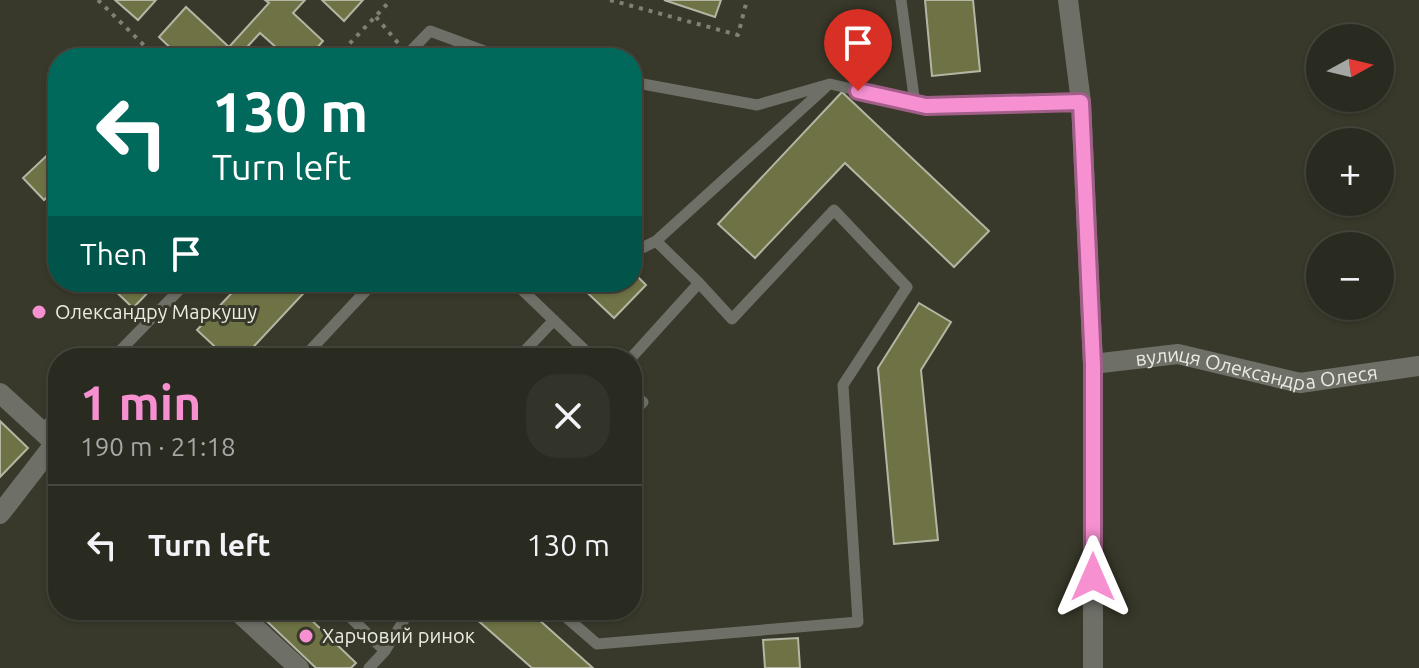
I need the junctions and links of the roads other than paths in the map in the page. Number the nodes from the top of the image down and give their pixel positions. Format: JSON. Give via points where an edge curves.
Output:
{"nodes":[{"id":1,"x":901,"y":0,"type":"edge"},
{"id":2,"x":1068,"y":0,"type":"edge"},
{"id":3,"x":414,"y":48,"type":"edge"},
{"id":4,"x":476,"y":48,"type":"edge"},
{"id":5,"x":642,"y":84,"type":"edge"},
{"id":6,"x":830,"y":84,"type":"junction"},
{"id":7,"x":1081,"y":102,"type":"junction"},
{"id":8,"x":915,"y":104,"type":"junction"},
{"id":9,"x":656,"y":241,"type":"junction"},
{"id":10,"x":642,"y":248,"type":"edge"},
{"id":11,"x":699,"y":283,"type":"junction"},
{"id":12,"x":177,"y":292,"type":"edge"},
{"id":13,"x":365,"y":292,"type":"edge"},
{"id":14,"x":525,"y":292,"type":"edge"},
{"id":15,"x":554,"y":320,"type":"junction"},
{"id":16,"x":123,"y":348,"type":"edge"},
{"id":17,"x":312,"y":348,"type":"edge"},
{"id":18,"x":527,"y":348,"type":"edge"},
{"id":19,"x":583,"y":348,"type":"edge"},
{"id":20,"x":640,"y":348,"type":"edge"},
{"id":21,"x":1093,"y":364,"type":"junction"},
{"id":22,"x":1419,"y":366,"type":"edge"},
{"id":23,"x":0,"y":393,"type":"edge"},
{"id":24,"x":48,"y":436,"type":"edge"},
{"id":25,"x":48,"y":446,"type":"edge"},
{"id":26,"x":0,"y":514,"type":"edge"},
{"id":27,"x":247,"y":620,"type":"edge"},
{"id":28,"x":353,"y":620,"type":"edge"},
{"id":29,"x":404,"y":620,"type":"edge"},
{"id":30,"x":569,"y":620,"type":"edge"},
{"id":31,"x":385,"y":651,"type":"junction"},
{"id":32,"x":299,"y":668,"type":"edge"},
{"id":33,"x":369,"y":668,"type":"edge"},
{"id":34,"x":1093,"y":668,"type":"edge"}],
"edges":[{"from":1,"to":8,"type":"lane"},
{"from":2,"to":7,"type":"street"},
{"from":3,"to":4,"type":"lane","via":[[430,31]]},
{"from":5,"to":6,"type":"lane","via":[[757,105]]},
{"from":6,"to":8,"type":"lane"},
{"from":6,"to":9,"type":"lane"},
{"from":7,"to":8,"type":"lane"},
{"from":7,"to":21,"type":"street"},
{"from":9,"to":10,"type":"lane"},
{"from":9,"to":11,"type":"lane"},
{"from":11,"to":20,"type":"lane"},
{"from":11,"to":30,"type":"lane","via":[[732,319],[834,210],[907,287],[843,385],[858,622],[597,644]]},
{"from":12,"to":16,"type":"lane"},
{"from":13,"to":17,"type":"lane"},
{"from":14,"to":15,"type":"lane"},
{"from":15,"to":18,"type":"lane"},
{"from":15,"to":19,"type":"lane"},
{"from":21,"to":22,"type":"street","name":"вулиця Олександра Олеся","via":[[1178,354],[1300,383]]},
{"from":21,"to":34,"type":"street"},
{"from":23,"to":24,"type":"street"},
{"from":25,"to":26,"type":"street"},
{"from":27,"to":32,"type":"street"},
{"from":28,"to":31,"type":"lane"},
{"from":29,"to":31,"type":"lane"},
{"from":31,"to":33,"type":"lane"}]}
